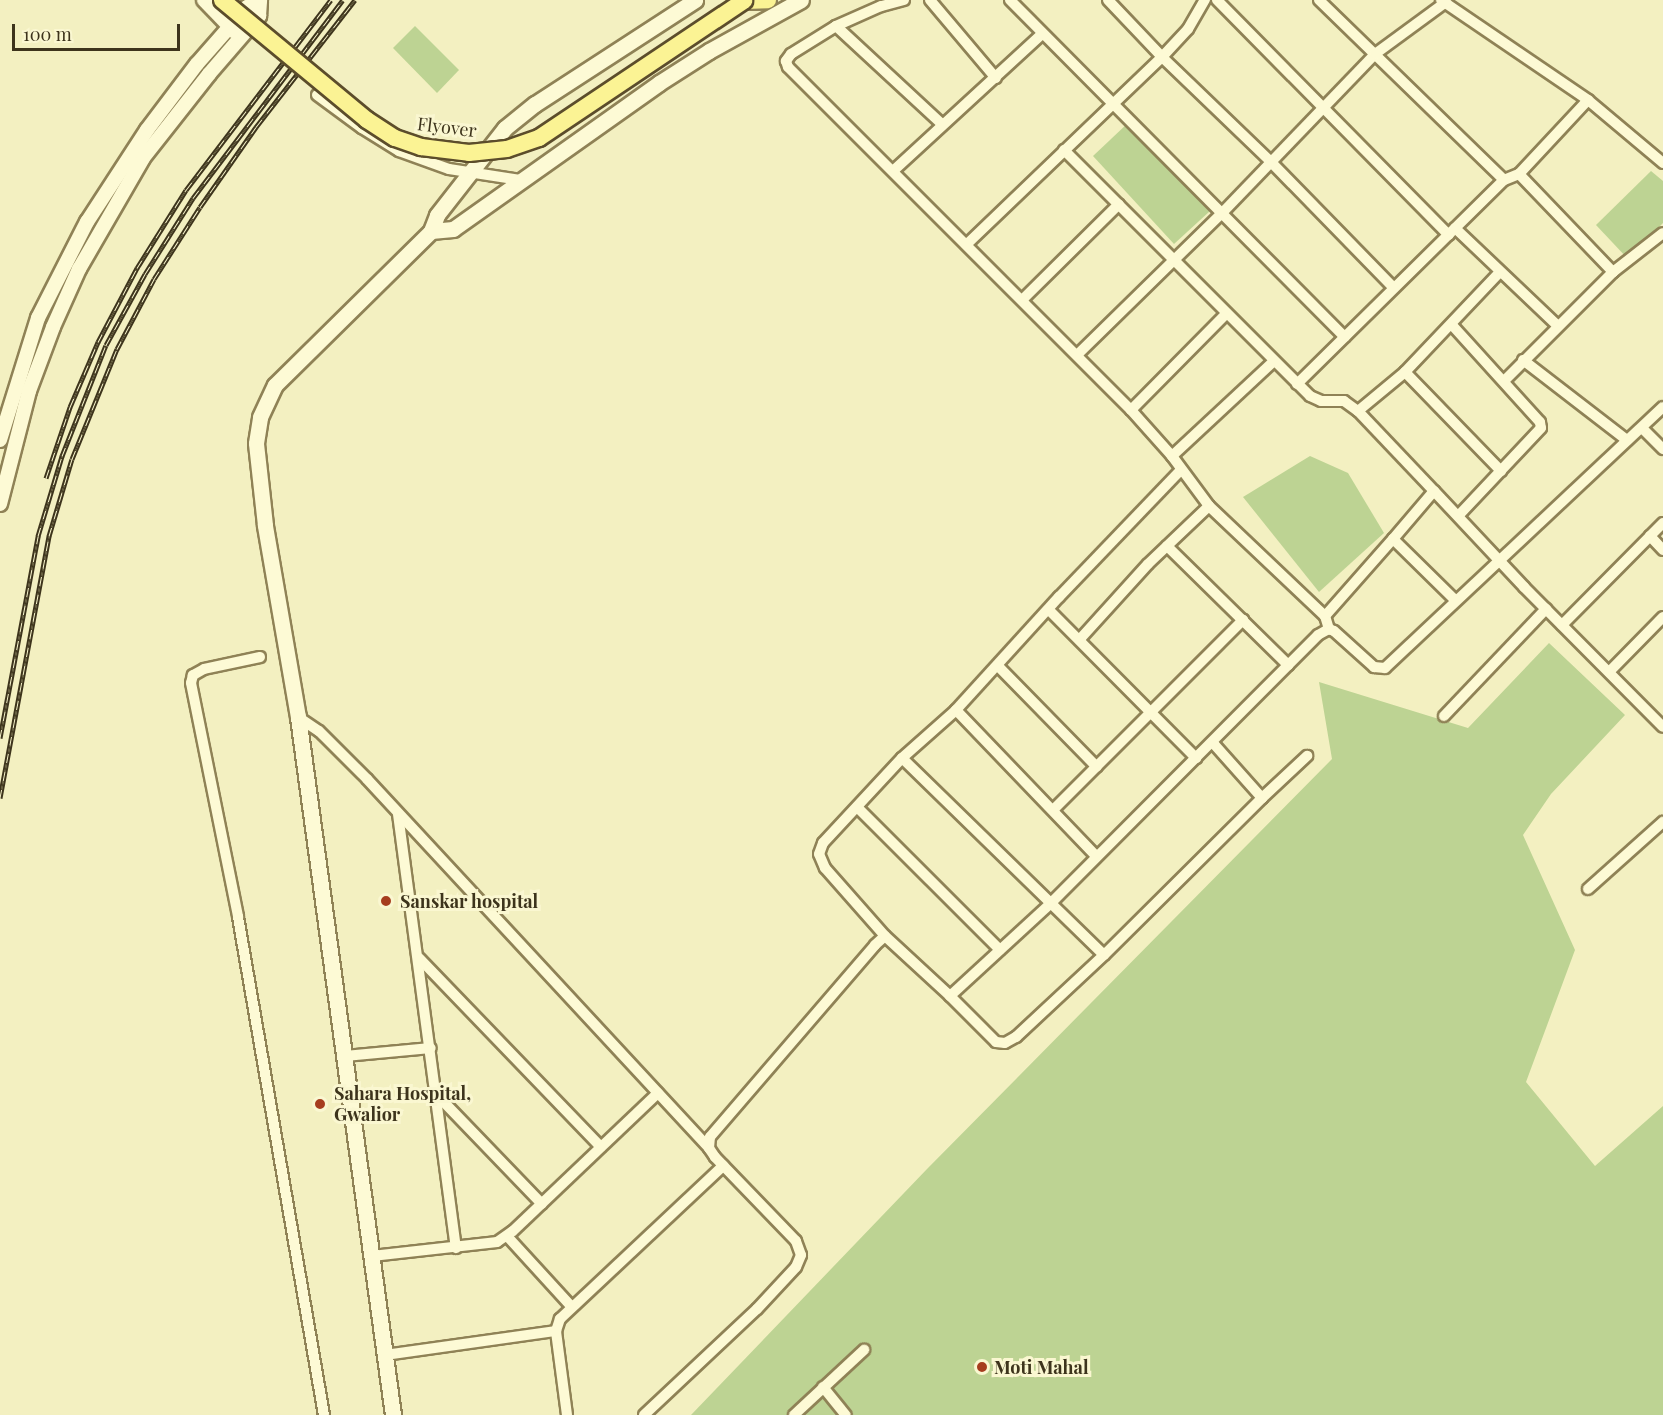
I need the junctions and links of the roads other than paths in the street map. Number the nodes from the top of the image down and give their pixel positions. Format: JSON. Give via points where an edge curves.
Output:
{"nodes":[{"id":1,"x":204,"y":0,"type":"edge"},
{"id":2,"x":222,"y":0,"type":"edge"},
{"id":3,"x":260,"y":0,"type":"edge"},
{"id":4,"x":695,"y":0,"type":"edge"},
{"id":5,"x":745,"y":0,"type":"edge"},
{"id":6,"x":768,"y":0,"type":"edge"},
{"id":7,"x":801,"y":0,"type":"edge"},
{"id":8,"x":904,"y":0,"type":"edge"},
{"id":9,"x":930,"y":0,"type":"edge"},
{"id":10,"x":1010,"y":0,"type":"edge"},
{"id":11,"x":1108,"y":0,"type":"edge"},
{"id":12,"x":1205,"y":0,"type":"edge"},
{"id":13,"x":1217,"y":0,"type":"edge"},
{"id":14,"x":1319,"y":0,"type":"edge"},
{"id":15,"x":1444,"y":1,"type":"edge"},
{"id":16,"x":836,"y":26,"type":"junction"},
{"id":17,"x":229,"y":28,"type":"junction"},
{"id":18,"x":1042,"y":34,"type":"junction"},
{"id":19,"x":241,"y":38,"type":"junction"},
{"id":20,"x":1375,"y":54,"type":"junction"},
{"id":21,"x":1162,"y":57,"type":"junction"},
{"id":22,"x":996,"y":78,"type":"junction"},
{"id":23,"x":317,"y":95,"type":"dead end"},
{"id":24,"x":1588,"y":100,"type":"junction"},
{"id":25,"x":1112,"y":104,"type":"junction"},
{"id":26,"x":1324,"y":108,"type":"junction"},
{"id":27,"x":942,"y":123,"type":"junction"},
{"id":28,"x":1064,"y":150,"type":"junction"},
{"id":29,"x":1270,"y":161,"type":"junction"},
{"id":30,"x":1663,"y":163,"type":"edge"},
{"id":31,"x":893,"y":171,"type":"junction"},
{"id":32,"x":471,"y":173,"type":"junction"},
{"id":33,"x":1519,"y":174,"type":"junction"},
{"id":34,"x":520,"y":180,"type":"junction"},
{"id":35,"x":1504,"y":180,"type":"junction"},
{"id":36,"x":1119,"y":204,"type":"junction"},
{"id":37,"x":1223,"y":212,"type":"junction"},
{"id":38,"x":431,"y":231,"type":"junction"},
{"id":39,"x":1452,"y":231,"type":"junction"},
{"id":40,"x":1663,"y":232,"type":"edge"},
{"id":41,"x":967,"y":244,"type":"junction"},
{"id":42,"x":1174,"y":259,"type":"junction"},
{"id":43,"x":1500,"y":272,"type":"junction"},
{"id":44,"x":1613,"y":272,"type":"junction"},
{"id":45,"x":1394,"y":288,"type":"junction"},
{"id":46,"x":1022,"y":300,"type":"junction"},
{"id":47,"x":1227,"y":313,"type":"junction"},
{"id":48,"x":1452,"y":325,"type":"junction"},
{"id":49,"x":1558,"y":326,"type":"junction"},
{"id":50,"x":1345,"y":337,"type":"junction"},
{"id":51,"x":1077,"y":355,"type":"junction"},
{"id":52,"x":1523,"y":360,"type":"junction"},
{"id":53,"x":1274,"y":361,"type":"junction"},
{"id":54,"x":1405,"y":372,"type":"junction"},
{"id":55,"x":1504,"y":381,"type":"junction"},
{"id":56,"x":1297,"y":384,"type":"junction"},
{"id":57,"x":1663,"y":407,"type":"edge"},
{"id":58,"x":1131,"y":410,"type":"junction"},
{"id":59,"x":1358,"y":411,"type":"junction"},
{"id":60,"x":1642,"y":428,"type":"junction"},
{"id":61,"x":0,"y":440,"type":"edge"},
{"id":62,"x":1627,"y":440,"type":"junction"},
{"id":63,"x":1663,"y":449,"type":"edge"},
{"id":64,"x":1172,"y":456,"type":"junction"},
{"id":65,"x":1181,"y":470,"type":"junction"},
{"id":66,"x":1502,"y":471,"type":"junction"},
{"id":67,"x":1434,"y":491,"type":"junction"},
{"id":68,"x":0,"y":504,"type":"edge"},
{"id":69,"x":1209,"y":506,"type":"junction"},
{"id":70,"x":1459,"y":515,"type":"junction"},
{"id":71,"x":1663,"y":523,"type":"edge"},
{"id":72,"x":1650,"y":536,"type":"junction"},
{"id":73,"x":1393,"y":539,"type":"junction"},
{"id":74,"x":1167,"y":546,"type":"junction"},
{"id":75,"x":1663,"y":550,"type":"edge"},
{"id":76,"x":1500,"y":562,"type":"junction"},
{"id":77,"x":1455,"y":600,"type":"junction"},
{"id":78,"x":1546,"y":609,"type":"junction"},
{"id":79,"x":1049,"y":610,"type":"junction"},
{"id":80,"x":1325,"y":616,"type":"junction"},
{"id":81,"x":1663,"y":617,"type":"edge"},
{"id":82,"x":1243,"y":620,"type":"junction"},
{"id":83,"x":1562,"y":625,"type":"junction"},
{"id":84,"x":1329,"y":629,"type":"junction"},
{"id":85,"x":1080,"y":639,"type":"junction"},
{"id":86,"x":260,"y":657,"type":"dead end"},
{"id":87,"x":1288,"y":665,"type":"junction"},
{"id":88,"x":998,"y":666,"type":"junction"},
{"id":89,"x":1609,"y":672,"type":"junction"},
{"id":90,"x":956,"y":710,"type":"junction"},
{"id":91,"x":1151,"y":712,"type":"junction"},
{"id":92,"x":1444,"y":716,"type":"dead end"},
{"id":93,"x":298,"y":717,"type":"junction"},
{"id":94,"x":1663,"y":727,"type":"edge"},
{"id":95,"x":1213,"y":743,"type":"junction"},
{"id":96,"x":1307,"y":756,"type":"dead end"},
{"id":97,"x":902,"y":758,"type":"junction"},
{"id":98,"x":1196,"y":758,"type":"junction"},
{"id":99,"x":1097,"y":767,"type":"junction"},
{"id":100,"x":1262,"y":798,"type":"junction"},
{"id":101,"x":857,"y":807,"type":"junction"},
{"id":102,"x":1053,"y":810,"type":"junction"},
{"id":103,"x":398,"y":813,"type":"junction"},
{"id":104,"x":1663,"y":822,"type":"edge"},
{"id":105,"x":1096,"y":855,"type":"junction"},
{"id":106,"x":1588,"y":889,"type":"dead end"},
{"id":107,"x":1050,"y":903,"type":"junction"},
{"id":108,"x":885,"y":936,"type":"junction"},
{"id":109,"x":1000,"y":950,"type":"junction"},
{"id":110,"x":1104,"y":955,"type":"junction"},
{"id":111,"x":419,"y":958,"type":"junction"},
{"id":112,"x":950,"y":996,"type":"junction"},
{"id":113,"x":431,"y":1048,"type":"junction"},
{"id":114,"x":345,"y":1056,"type":"junction"},
{"id":115,"x":658,"y":1093,"type":"junction"},
{"id":116,"x":437,"y":1095,"type":"junction"},
{"id":117,"x":601,"y":1147,"type":"junction"},
{"id":118,"x":709,"y":1148,"type":"junction"},
{"id":119,"x":723,"y":1166,"type":"junction"},
{"id":120,"x":542,"y":1204,"type":"junction"},
{"id":121,"x":507,"y":1236,"type":"junction"},
{"id":122,"x":456,"y":1248,"type":"junction"},
{"id":123,"x":372,"y":1256,"type":"junction"},
{"id":124,"x":572,"y":1306,"type":"junction"},
{"id":125,"x":556,"y":1331,"type":"junction"},
{"id":126,"x":864,"y":1350,"type":"dead end"},
{"id":127,"x":385,"y":1355,"type":"junction"},
{"id":128,"x":823,"y":1387,"type":"junction"},
{"id":129,"x":324,"y":1415,"type":"edge"},
{"id":130,"x":393,"y":1415,"type":"edge"},
{"id":131,"x":567,"y":1415,"type":"edge"},
{"id":132,"x":644,"y":1415,"type":"edge"},
{"id":133,"x":794,"y":1415,"type":"edge"},
{"id":134,"x":846,"y":1415,"type":"edge"}],
"edges":[{"from":1,"to":17,"type":"street"},
{"from":2,"to":5,"type":"main road","name":"Flyover","bridge":true,"via":[[358,113],[395,138],[421,147],[469,153],[507,148],[539,138]]},
{"from":3,"to":17,"type":"street","via":[[247,7]]},
{"from":3,"to":19,"type":"street","via":[[260,16]]},
{"from":4,"to":32,"type":"main road","via":[[518,117]]},
{"from":5,"to":6,"type":"main road","name":"Flyover"},
{"from":7,"to":34,"type":"main road","via":[[709,51]]},
{"from":8,"to":16,"type":"street"},
{"from":9,"to":22,"type":"street"},
{"from":10,"to":18,"type":"street"},
{"from":11,"to":21,"type":"street"},
{"from":12,"to":21,"type":"street","via":[[1188,29]]},
{"from":13,"to":26,"type":"street"},
{"from":14,"to":20,"type":"street"},
{"from":15,"to":20,"type":"street"},
{"from":15,"to":24,"type":"street"},
{"from":16,"to":27,"type":"street"},
{"from":16,"to":31,"type":"street","via":[[791,54],[786,61],[788,67]]},
{"from":17,"to":19,"type":"street"},
{"from":17,"to":61,"type":"street","via":[[147,130],[87,222],[38,318]]},
{"from":18,"to":22,"type":"street"},
{"from":18,"to":25,"type":"street"},
{"from":19,"to":68,"type":"street","via":[[143,158],[79,269],[29,391]]},
{"from":20,"to":26,"type":"street"},
{"from":20,"to":35,"type":"street"},
{"from":21,"to":25,"type":"street"},
{"from":21,"to":29,"type":"street"},
{"from":22,"to":27,"type":"street"},
{"from":23,"to":32,"type":"street","via":[[399,151]]},
{"from":24,"to":30,"type":"street"},
{"from":24,"to":33,"type":"street"},
{"from":25,"to":28,"type":"street"},
{"from":25,"to":37,"type":"street"},
{"from":26,"to":29,"type":"street"},
{"from":26,"to":39,"type":"street"},
{"from":27,"to":31,"type":"street"},
{"from":28,"to":36,"type":"street"},
{"from":28,"to":41,"type":"street"},
{"from":29,"to":37,"type":"street"},
{"from":29,"to":45,"type":"street"},
{"from":31,"to":41,"type":"street"},
{"from":32,"to":34,"type":"street"},
{"from":32,"to":38,"type":"main road","via":[[437,214]]},
{"from":33,"to":35,"type":"street"},
{"from":33,"to":44,"type":"street"},
{"from":34,"to":38,"type":"main road","via":[[453,229]]},
{"from":35,"to":39,"type":"street"},
{"from":36,"to":42,"type":"street"},
{"from":36,"to":46,"type":"street"},
{"from":37,"to":42,"type":"street"},
{"from":37,"to":50,"type":"street"},
{"from":38,"to":93,"type":"main road","via":[[275,385],[260,417],[256,442],[265,525]]},
{"from":39,"to":43,"type":"street"},
{"from":39,"to":45,"type":"street"},
{"from":40,"to":44,"type":"street"},
{"from":41,"to":46,"type":"street"},
{"from":42,"to":47,"type":"street"},
{"from":42,"to":51,"type":"street"},
{"from":43,"to":48,"type":"street"},
{"from":43,"to":49,"type":"street"},
{"from":44,"to":49,"type":"street"},
{"from":45,"to":50,"type":"street"},
{"from":46,"to":51,"type":"street"},
{"from":47,"to":53,"type":"street"},
{"from":47,"to":58,"type":"street"},
{"from":48,"to":54,"type":"street"},
{"from":48,"to":55,"type":"street"},
{"from":49,"to":52,"type":"street"},
{"from":50,"to":56,"type":"street"},
{"from":51,"to":58,"type":"street"},
{"from":52,"to":55,"type":"street"},
{"from":52,"to":62,"type":"street"},
{"from":53,"to":56,"type":"street"},
{"from":53,"to":64,"type":"street"},
{"from":54,"to":59,"type":"street"},
{"from":54,"to":66,"type":"street"},
{"from":55,"to":66,"type":"street","via":[[1541,428]]},
{"from":56,"to":59,"type":"street","via":[[1321,401],[1344,401]]},
{"from":57,"to":60,"type":"street"},
{"from":58,"to":64,"type":"street"},
{"from":59,"to":67,"type":"street"},
{"from":60,"to":62,"type":"street"},
{"from":60,"to":63,"type":"street"},
{"from":62,"to":76,"type":"street"},
{"from":64,"to":65,"type":"street"},
{"from":65,"to":69,"type":"street"},
{"from":65,"to":79,"type":"street"},
{"from":66,"to":70,"type":"street"},
{"from":67,"to":70,"type":"street"},
{"from":67,"to":73,"type":"street"},
{"from":69,"to":74,"type":"street"},
{"from":69,"to":80,"type":"street"},
{"from":70,"to":76,"type":"street"},
{"from":71,"to":72,"type":"street"},
{"from":72,"to":75,"type":"street"},
{"from":72,"to":83,"type":"street"},
{"from":73,"to":77,"type":"street"},
{"from":73,"to":80,"type":"street"},
{"from":74,"to":82,"type":"street"},
{"from":74,"to":85,"type":"street"},
{"from":76,"to":77,"type":"street"},
{"from":76,"to":78,"type":"street"},
{"from":77,"to":84,"type":"street","via":[[1385,668],[1374,668]]},
{"from":78,"to":83,"type":"street"},
{"from":78,"to":92,"type":"street"},
{"from":79,"to":85,"type":"street"},
{"from":79,"to":88,"type":"street"},
{"from":80,"to":84,"type":"street"},
{"from":81,"to":89,"type":"street"},
{"from":82,"to":87,"type":"street"},
{"from":82,"to":91,"type":"street"},
{"from":83,"to":89,"type":"street"},
{"from":84,"to":87,"type":"street"},
{"from":85,"to":91,"type":"street"},
{"from":86,"to":129,"type":"street","via":[[204,669],[194,675],[191,683],[238,917]]},
{"from":87,"to":95,"type":"street"},
{"from":88,"to":90,"type":"street"},
{"from":88,"to":99,"type":"street"},
{"from":89,"to":94,"type":"street"},
{"from":90,"to":97,"type":"street"},
{"from":90,"to":102,"type":"street"},
{"from":91,"to":98,"type":"street"},
{"from":91,"to":99,"type":"street"},
{"from":93,"to":103,"type":"street","via":[[319,731]]},
{"from":93,"to":114,"type":"main road"},
{"from":95,"to":98,"type":"street"},
{"from":95,"to":100,"type":"street"},
{"from":96,"to":100,"type":"street"},
{"from":97,"to":101,"type":"street"},
{"from":97,"to":107,"type":"street"},
{"from":98,"to":105,"type":"street"},
{"from":99,"to":102,"type":"street"},
{"from":100,"to":110,"type":"street"},
{"from":101,"to":108,"type":"street","via":[[823,843],[819,854],[825,868]]},
{"from":101,"to":109,"type":"street"},
{"from":102,"to":105,"type":"street"},
{"from":103,"to":111,"type":"street"},
{"from":103,"to":115,"type":"street"},
{"from":104,"to":106,"type":"street"},
{"from":105,"to":107,"type":"street"},
{"from":107,"to":109,"type":"street"},
{"from":107,"to":110,"type":"street"},
{"from":108,"to":112,"type":"street"},
{"from":108,"to":118,"type":"street","via":[[712,1132]]},
{"from":109,"to":112,"type":"street"},
{"from":110,"to":112,"type":"street","via":[[1005,1044],[996,1042]]},
{"from":111,"to":113,"type":"street"},
{"from":111,"to":117,"type":"street"},
{"from":113,"to":114,"type":"street"},
{"from":113,"to":116,"type":"street"},
{"from":114,"to":123,"type":"main road"},
{"from":115,"to":117,"type":"street"},
{"from":115,"to":118,"type":"street"},
{"from":116,"to":120,"type":"street"},
{"from":116,"to":122,"type":"street"},
{"from":117,"to":120,"type":"street"},
{"from":118,"to":119,"type":"street"},
{"from":119,"to":124,"type":"street"},
{"from":119,"to":132,"type":"street","via":[[796,1241],[801,1255],[796,1267],[764,1301]]},
{"from":120,"to":121,"type":"street"},
{"from":121,"to":122,"type":"street","via":[[497,1242]]},
{"from":121,"to":124,"type":"street"},
{"from":122,"to":123,"type":"street"},
{"from":123,"to":127,"type":"main road"},
{"from":124,"to":125,"type":"street","via":[[560,1319]]},
{"from":125,"to":127,"type":"street"},
{"from":125,"to":131,"type":"street"},
{"from":126,"to":128,"type":"street"},
{"from":127,"to":130,"type":"main road"},
{"from":128,"to":133,"type":"street"},
{"from":128,"to":134,"type":"street"}]}
